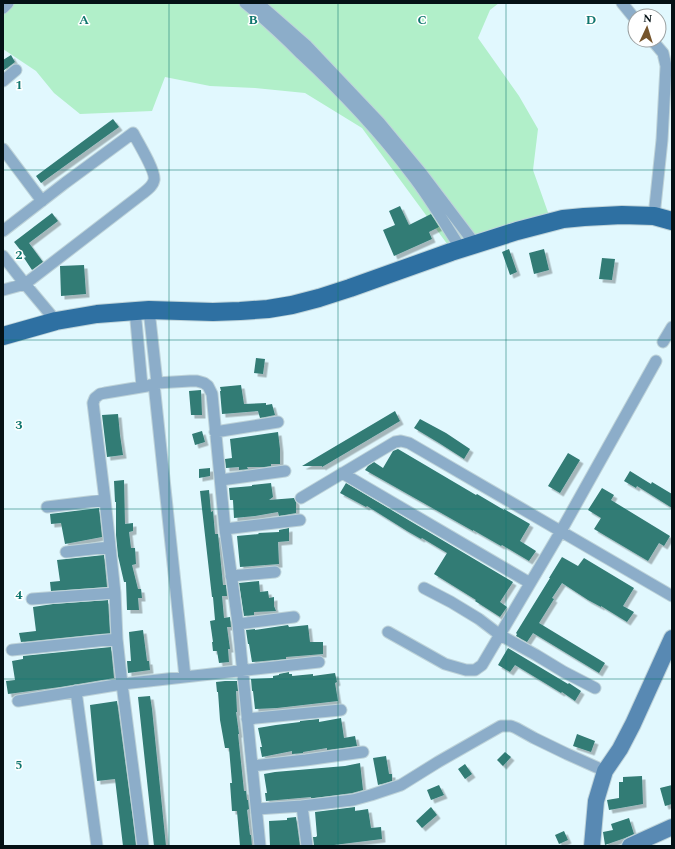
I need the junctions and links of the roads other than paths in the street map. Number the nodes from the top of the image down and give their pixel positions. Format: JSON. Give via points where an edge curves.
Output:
{"nodes":[{"id":1,"x":8,"y":3,"type":"edge"},
{"id":2,"x":245,"y":3,"type":"edge"},
{"id":3,"x":258,"y":3,"type":"edge"},
{"id":4,"x":3,"y":8,"type":"edge"},
{"id":5,"x":659,"y":48,"type":"edge"},
{"id":6,"x":16,"y":70,"type":"dead end"},
{"id":7,"x":3,"y":81,"type":"edge"},
{"id":8,"x":3,"y":149,"type":"edge"},
{"id":9,"x":42,"y":201,"type":"junction"},
{"id":10,"x":654,"y":216,"type":"junction"},
{"id":11,"x":672,"y":221,"type":"edge"},
{"id":12,"x":3,"y":231,"type":"edge"},
{"id":13,"x":468,"y":247,"type":"junction"},
{"id":14,"x":3,"y":256,"type":"edge"},
{"id":15,"x":25,"y":284,"type":"junction"},
{"id":16,"x":3,"y":290,"type":"edge"},
{"id":17,"x":142,"y":310,"type":"junction"},
{"id":18,"x":56,"y":321,"type":"junction"},
{"id":19,"x":672,"y":327,"type":"edge"},
{"id":20,"x":3,"y":336,"type":"edge"},
{"id":21,"x":663,"y":342,"type":"dead end"},
{"id":22,"x":656,"y":361,"type":"dead end"},
{"id":23,"x":156,"y":383,"type":"junction"},
{"id":24,"x":142,"y":386,"type":"junction"},
{"id":25,"x":278,"y":422,"type":"dead end"},
{"id":26,"x":215,"y":432,"type":"junction"},
{"id":27,"x":285,"y":471,"type":"dead end"},
{"id":28,"x":342,"y":473,"type":"junction"},
{"id":29,"x":221,"y":480,"type":"junction"},
{"id":30,"x":301,"y":498,"type":"dead end"},
{"id":31,"x":105,"y":500,"type":"junction"},
{"id":32,"x":47,"y":507,"type":"dead end"},
{"id":33,"x":300,"y":520,"type":"dead end"},
{"id":34,"x":225,"y":529,"type":"junction"},
{"id":35,"x":561,"y":531,"type":"junction"},
{"id":36,"x":110,"y":547,"type":"junction"},
{"id":37,"x":66,"y":552,"type":"dead end"},
{"id":38,"x":275,"y":572,"type":"dead end"},
{"id":39,"x":231,"y":576,"type":"junction"},
{"id":40,"x":530,"y":583,"type":"junction"},
{"id":41,"x":424,"y":588,"type":"dead end"},
{"id":42,"x":115,"y":594,"type":"junction"},
{"id":43,"x":672,"y":596,"type":"edge"},
{"id":44,"x":32,"y":599,"type":"dead end"},
{"id":45,"x":294,"y":617,"type":"dead end"},
{"id":46,"x":238,"y":624,"type":"junction"},
{"id":47,"x":388,"y":632,"type":"dead end"},
{"id":48,"x":500,"y":635,"type":"junction"},
{"id":49,"x":672,"y":638,"type":"edge"},
{"id":50,"x":117,"y":639,"type":"junction"},
{"id":51,"x":12,"y":650,"type":"dead end"},
{"id":52,"x":319,"y":662,"type":"dead end"},
{"id":53,"x":242,"y":670,"type":"junction"},
{"id":54,"x":185,"y":677,"type":"junction"},
{"id":55,"x":122,"y":684,"type":"junction"},
{"id":56,"x":595,"y":688,"type":"dead end"},
{"id":57,"x":76,"y":691,"type":"junction"},
{"id":58,"x":18,"y":701,"type":"dead end"},
{"id":59,"x":341,"y":710,"type":"dead end"},
{"id":60,"x":247,"y":719,"type":"junction"},
{"id":61,"x":363,"y":752,"type":"dead end"},
{"id":62,"x":252,"y":766,"type":"junction"},
{"id":63,"x":605,"y":771,"type":"junction"},
{"id":64,"x":302,"y":806,"type":"junction"},
{"id":65,"x":257,"y":809,"type":"junction"},
{"id":66,"x":672,"y":827,"type":"edge"},
{"id":67,"x":97,"y":846,"type":"edge"},
{"id":68,"x":143,"y":846,"type":"edge"},
{"id":69,"x":260,"y":846,"type":"edge"},
{"id":70,"x":307,"y":846,"type":"edge"},
{"id":71,"x":592,"y":846,"type":"edge"},
{"id":72,"x":630,"y":846,"type":"edge"}],
"edges":[{"from":1,"to":4,"type":"street"},
{"from":2,"to":13,"type":"street","via":[[324,75],[388,144]]},
{"from":3,"to":13,"type":"street","via":[[308,46],[379,122],[422,174]]},
{"from":5,"to":10,"type":"street","via":[[663,53],[666,66]]},
{"from":6,"to":7,"type":"street"},
{"from":8,"to":9,"type":"street"},
{"from":9,"to":12,"type":"street"},
{"from":9,"to":15,"type":"street","via":[[133,133],[155,178],[152,185],[142,194]]},
{"from":10,"to":11,"type":"main road"},
{"from":10,"to":13,"type":"main road","via":[[622,215],[563,219]]},
{"from":13,"to":17,"type":"main road","via":[[344,290],[292,305],[213,312]]},
{"from":14,"to":15,"type":"street"},
{"from":15,"to":16,"type":"street"},
{"from":15,"to":18,"type":"street"},
{"from":17,"to":18,"type":"main road"},
{"from":17,"to":23,"type":"street"},
{"from":17,"to":24,"type":"street"},
{"from":18,"to":20,"type":"main road"},
{"from":19,"to":21,"type":"street"},
{"from":22,"to":35,"type":"street"},
{"from":23,"to":24,"type":"street"},
{"from":23,"to":26,"type":"street","via":[[197,381],[208,386],[212,394]]},
{"from":23,"to":54,"type":"street"},
{"from":24,"to":31,"type":"street","via":[[100,394],[93,404]]},
{"from":25,"to":26,"type":"street"},
{"from":26,"to":29,"type":"street"},
{"from":27,"to":29,"type":"street"},
{"from":28,"to":30,"type":"street"},
{"from":28,"to":35,"type":"street","via":[[401,440]]},
{"from":28,"to":40,"type":"street"},
{"from":29,"to":34,"type":"street"},
{"from":31,"to":32,"type":"street"},
{"from":31,"to":36,"type":"street"},
{"from":33,"to":34,"type":"street"},
{"from":34,"to":39,"type":"street"},
{"from":35,"to":40,"type":"street"},
{"from":35,"to":43,"type":"street"},
{"from":36,"to":37,"type":"street"},
{"from":36,"to":42,"type":"street"},
{"from":38,"to":39,"type":"street"},
{"from":39,"to":46,"type":"street"},
{"from":40,"to":48,"type":"street"},
{"from":41,"to":48,"type":"street","via":[[479,619]]},
{"from":42,"to":44,"type":"street"},
{"from":42,"to":50,"type":"street"},
{"from":45,"to":46,"type":"street"},
{"from":46,"to":53,"type":"street"},
{"from":47,"to":48,"type":"street","via":[[445,664],[466,670],[475,670],[482,665]]},
{"from":48,"to":56,"type":"street"},
{"from":49,"to":63,"type":"street","via":[[633,724]]},
{"from":50,"to":51,"type":"street"},
{"from":50,"to":55,"type":"street"},
{"from":52,"to":53,"type":"street"},
{"from":53,"to":54,"type":"street"},
{"from":53,"to":60,"type":"street"},
{"from":54,"to":55,"type":"street"},
{"from":55,"to":57,"type":"street"},
{"from":55,"to":68,"type":"street"},
{"from":57,"to":58,"type":"street"},
{"from":57,"to":67,"type":"street"},
{"from":59,"to":60,"type":"street"},
{"from":60,"to":62,"type":"street"},
{"from":61,"to":62,"type":"street"},
{"from":62,"to":65,"type":"street"},
{"from":63,"to":64,"type":"street","via":[[516,728],[501,726],[401,785],[353,800]]},
{"from":63,"to":71,"type":"street","via":[[596,801]]},
{"from":64,"to":65,"type":"street"},
{"from":64,"to":70,"type":"street"},
{"from":65,"to":69,"type":"street"},
{"from":66,"to":72,"type":"street"}]}
